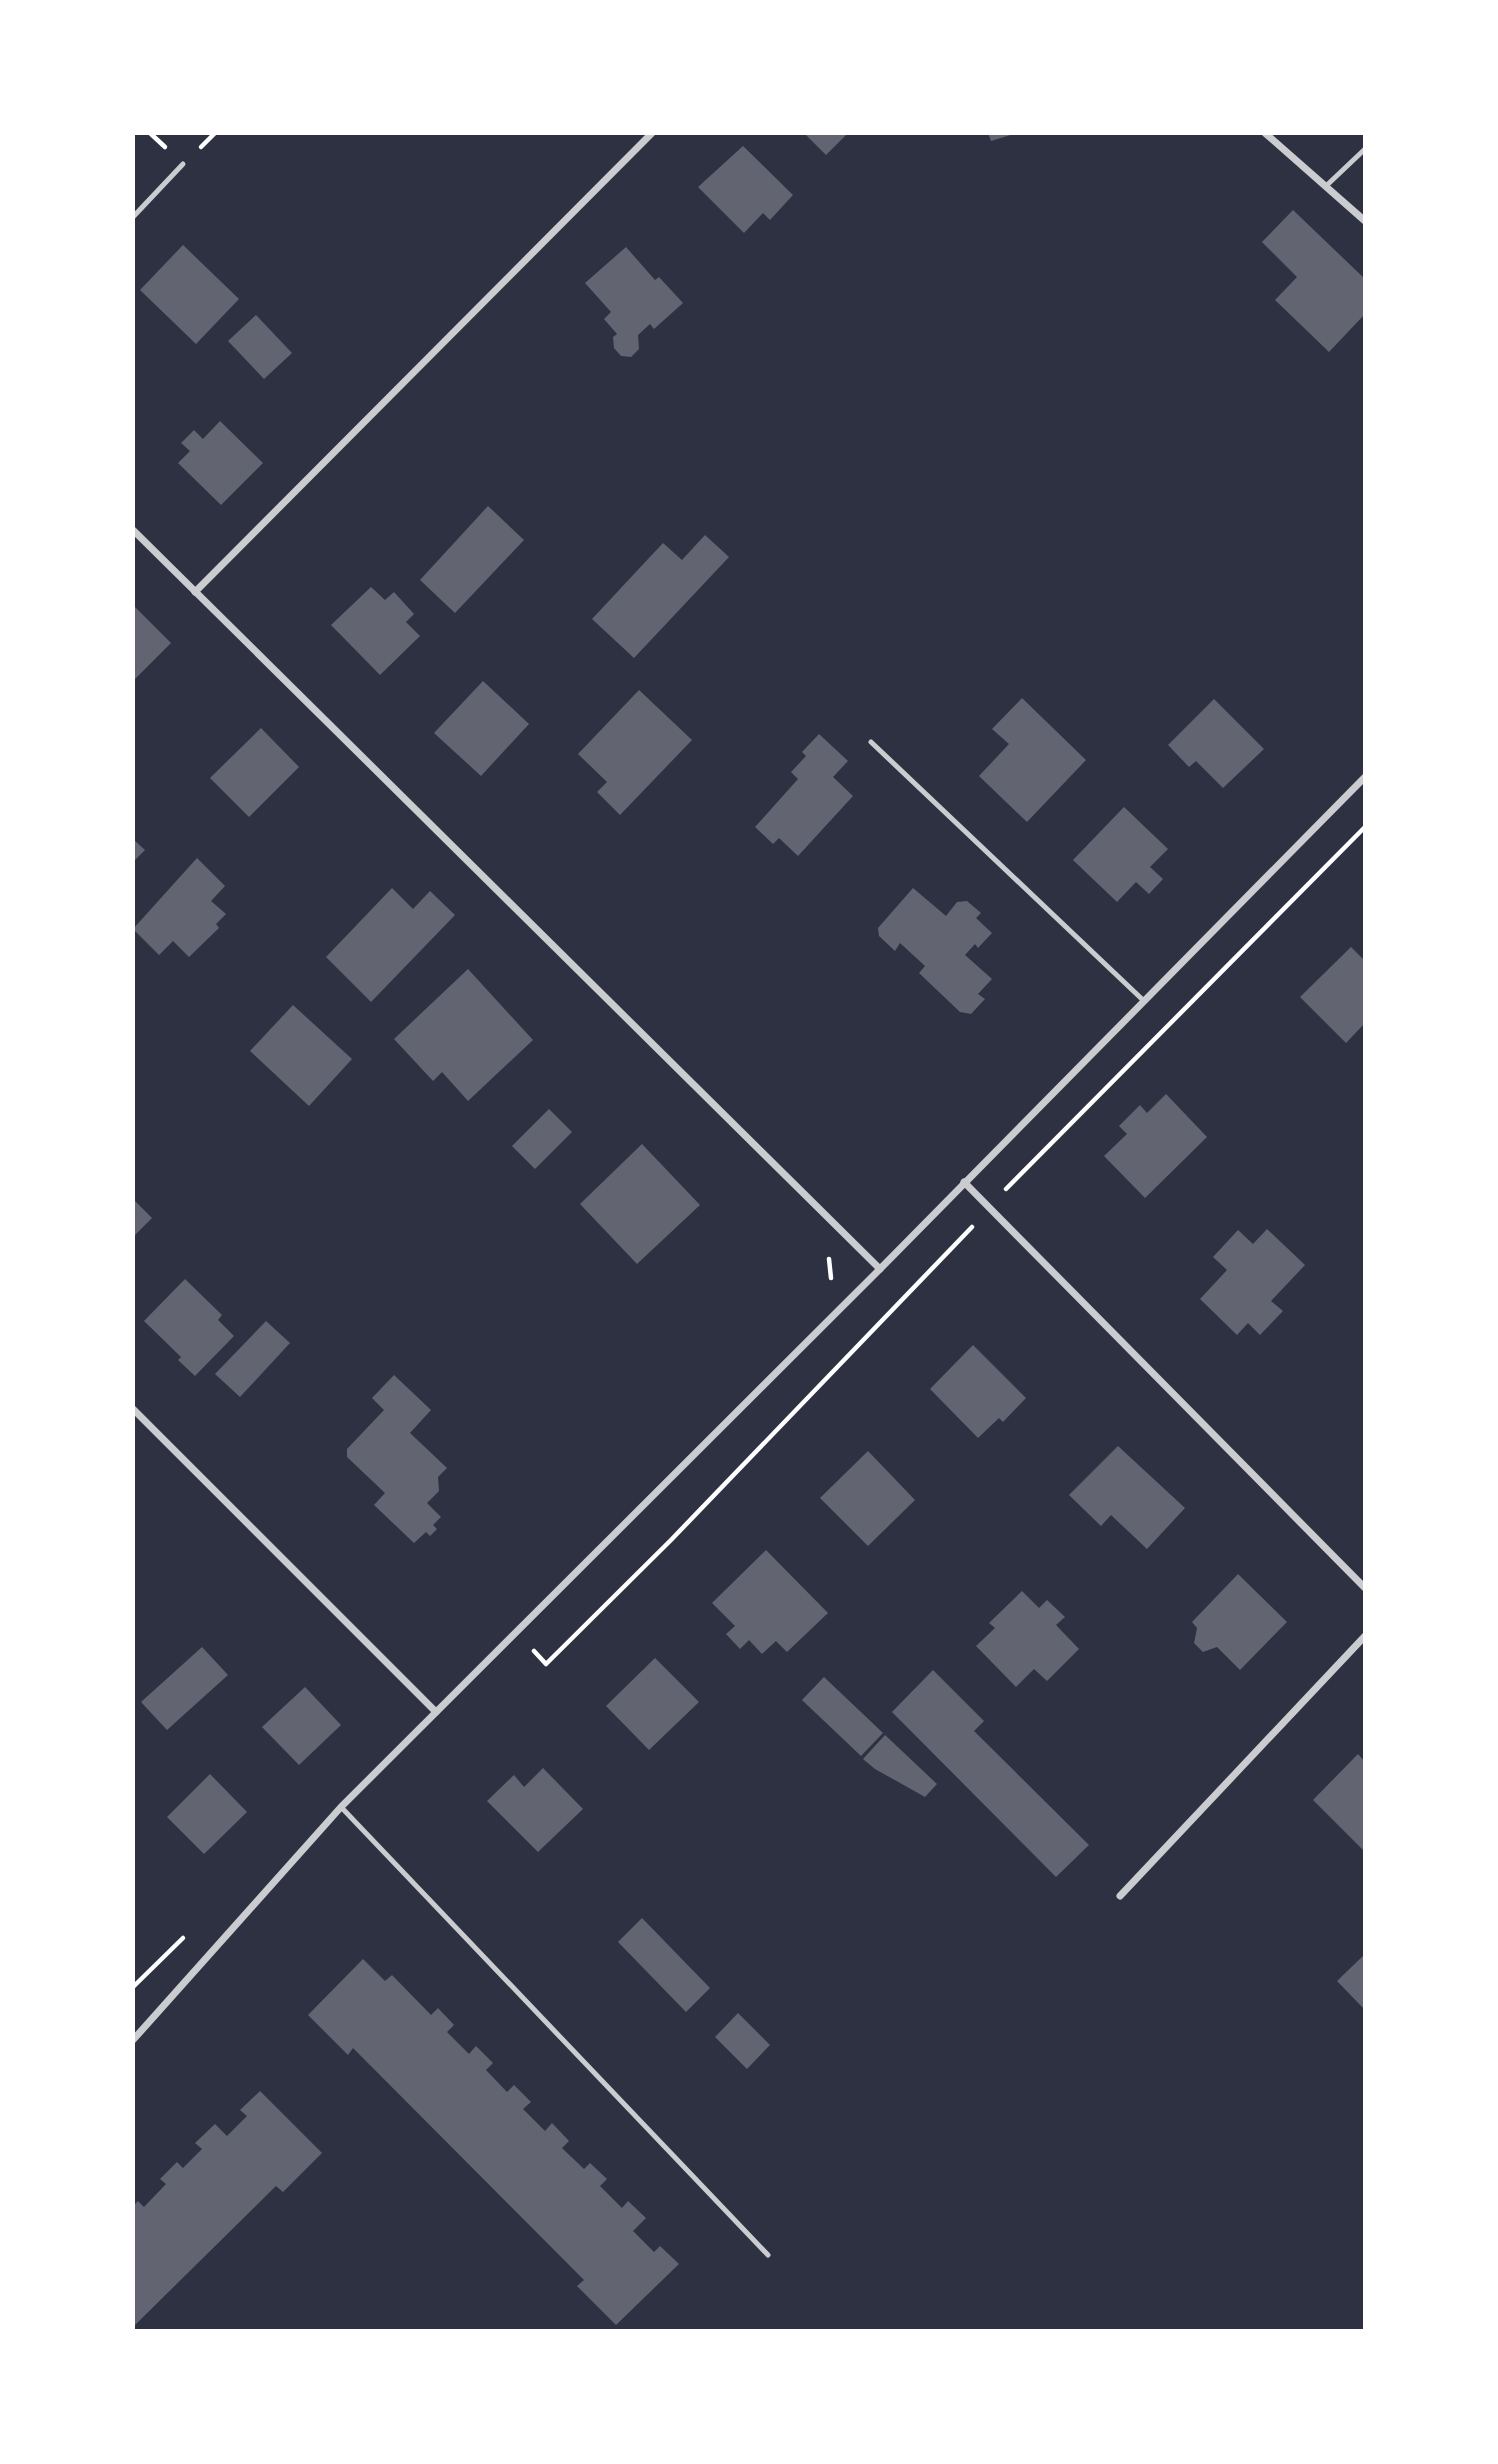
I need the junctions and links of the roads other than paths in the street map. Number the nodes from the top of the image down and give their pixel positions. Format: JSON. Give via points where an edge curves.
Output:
{"nodes":[{"id":1,"x":652,"y":133,"type":"edge"},
{"id":2,"x":1265,"y":133,"type":"edge"},
{"id":3,"x":1365,"y":149,"type":"edge"},
{"id":4,"x":183,"y":164,"type":"dead end"},
{"id":5,"x":1326,"y":186,"type":"junction"},
{"id":6,"x":133,"y":217,"type":"edge"},
{"id":7,"x":1365,"y":221,"type":"edge"},
{"id":8,"x":133,"y":530,"type":"edge"},
{"id":9,"x":195,"y":592,"type":"junction"},
{"id":10,"x":871,"y":742,"type":"dead end"},
{"id":11,"x":1365,"y":777,"type":"edge"},
{"id":12,"x":1144,"y":1001,"type":"junction"},
{"id":13,"x":964,"y":1182,"type":"junction"},
{"id":14,"x":880,"y":1269,"type":"junction"},
{"id":15,"x":133,"y":1409,"type":"edge"},
{"id":16,"x":1365,"y":1588,"type":"edge"},
{"id":17,"x":1365,"y":1636,"type":"edge"},
{"id":18,"x":436,"y":1712,"type":"junction"},
{"id":19,"x":341,"y":1807,"type":"junction"},
{"id":20,"x":1120,"y":1896,"type":"dead end"},
{"id":21,"x":133,"y":2040,"type":"edge"},
{"id":22,"x":768,"y":2255,"type":"dead end"}],
"edges":[{"from":1,"to":9,"type":"street"},
{"from":2,"to":5,"type":"street"},
{"from":3,"to":5,"type":"lane"},
{"from":4,"to":6,"type":"lane"},
{"from":5,"to":7,"type":"street"},
{"from":8,"to":9,"type":"street"},
{"from":9,"to":14,"type":"street"},
{"from":10,"to":12,"type":"lane"},
{"from":11,"to":12,"type":"street"},
{"from":12,"to":13,"type":"street"},
{"from":13,"to":14,"type":"street"},
{"from":13,"to":16,"type":"street"},
{"from":14,"to":18,"type":"street"},
{"from":15,"to":18,"type":"street"},
{"from":17,"to":20,"type":"street"},
{"from":18,"to":19,"type":"street"},
{"from":19,"to":21,"type":"street"},
{"from":19,"to":22,"type":"lane"}]}
